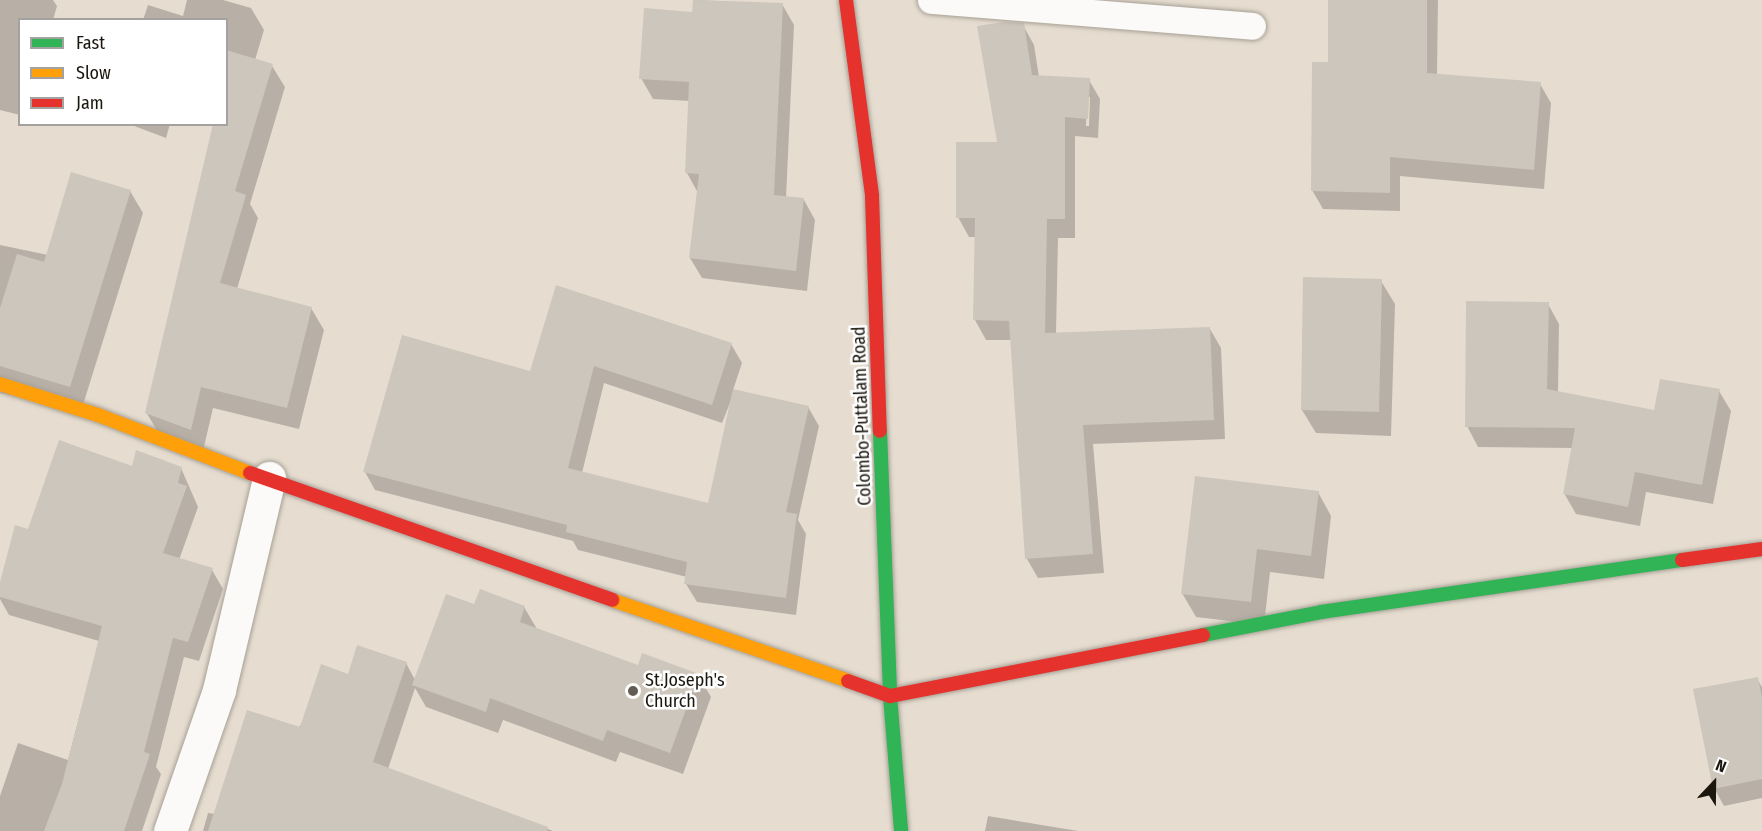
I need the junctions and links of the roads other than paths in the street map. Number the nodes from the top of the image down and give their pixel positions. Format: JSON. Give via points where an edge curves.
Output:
{"nodes":[{"id":1,"x":846,"y":0,"type":"edge"},
{"id":2,"x":931,"y":0,"type":"edge"},
{"id":3,"x":1252,"y":26,"type":"dead end"},
{"id":4,"x":0,"y":384,"type":"edge"},
{"id":5,"x":269,"y":478,"type":"junction"},
{"id":6,"x":1762,"y":549,"type":"edge"},
{"id":7,"x":890,"y":696,"type":"junction"},
{"id":8,"x":170,"y":831,"type":"edge"},
{"id":9,"x":901,"y":831,"type":"edge"}],
"edges":[{"from":1,"to":7,"type":"main road","name":"Colombo-Puttalam Road","via":[[872,196]]},
{"from":2,"to":3,"type":"lane"},
{"from":4,"to":5,"type":"main road","via":[[88,411]]},
{"from":5,"to":7,"type":"main road","via":[[328,503]]},
{"from":5,"to":8,"type":"street","via":[[219,690]]},
{"from":6,"to":7,"type":"main road","via":[[1321,612]]},
{"from":7,"to":9,"type":"main road","name":"Colombo-Puttalam Road"}]}
